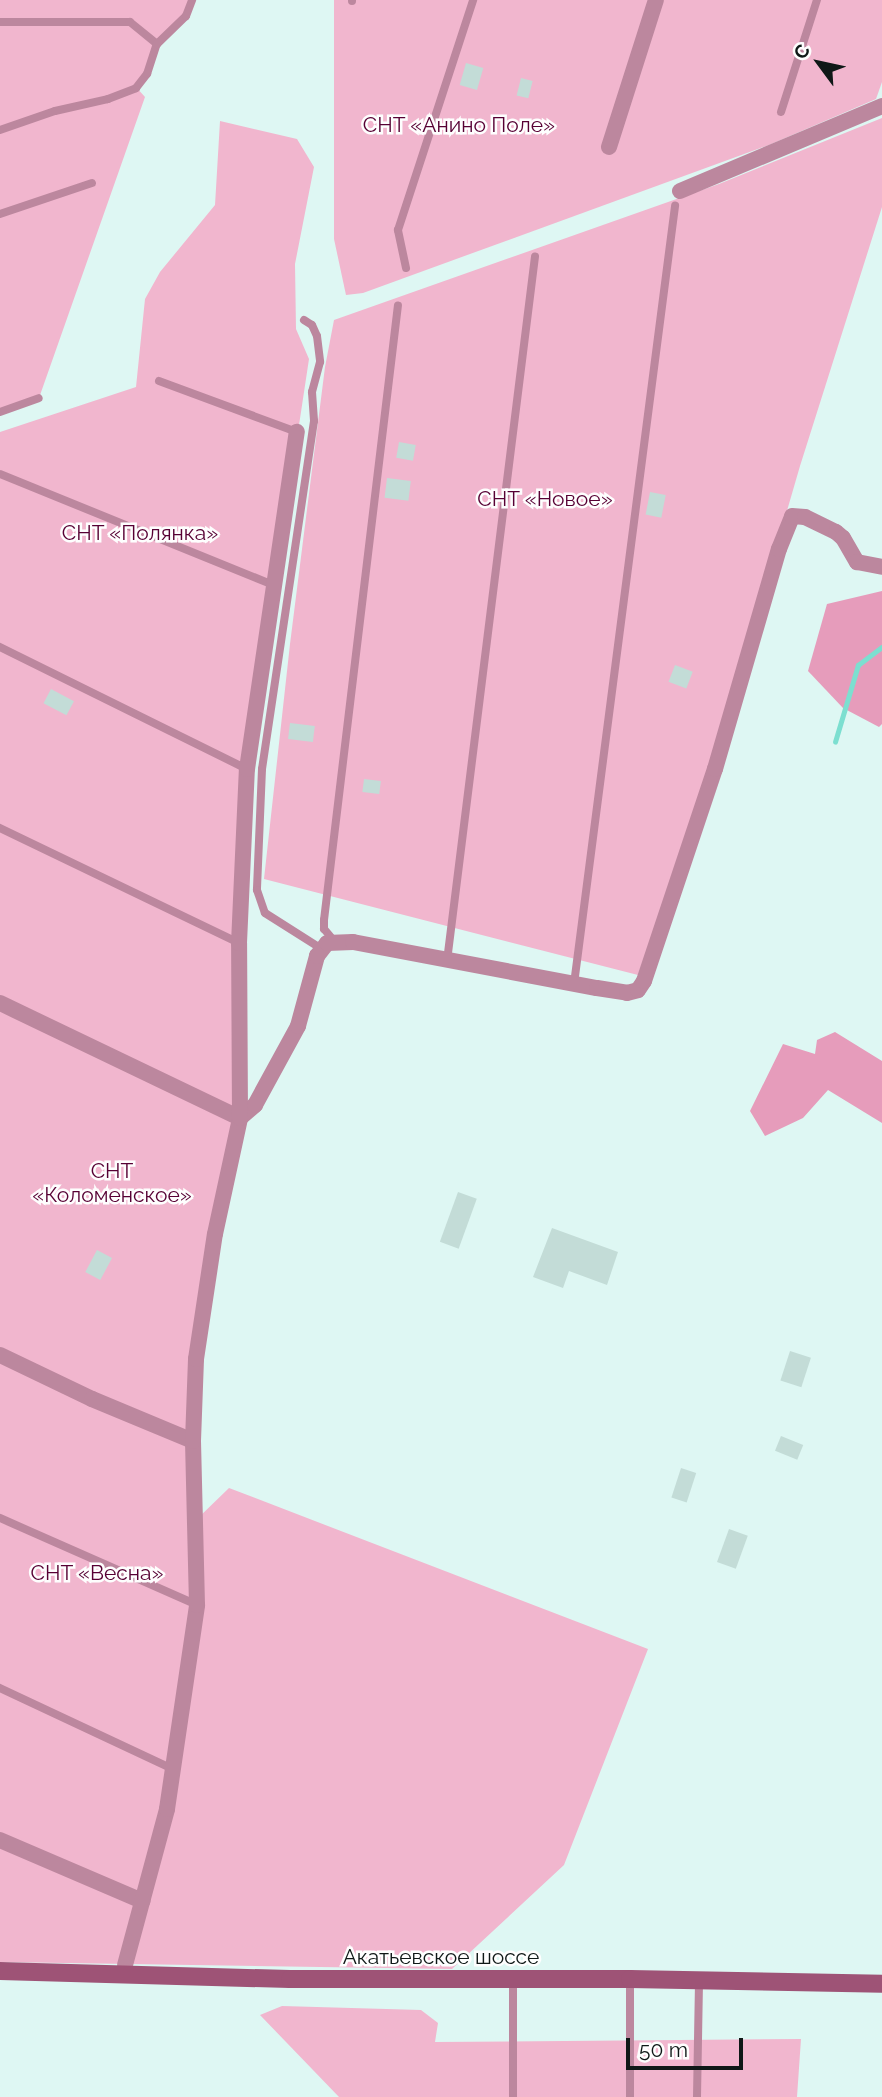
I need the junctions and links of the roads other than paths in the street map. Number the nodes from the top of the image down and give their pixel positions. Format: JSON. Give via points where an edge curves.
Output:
{"nodes":[{"id":1,"x":192,"y":0,"type":"edge"},
{"id":2,"x":473,"y":0,"type":"edge"},
{"id":3,"x":656,"y":0,"type":"edge"},
{"id":4,"x":817,"y":0,"type":"edge"},
{"id":5,"x":0,"y":22,"type":"edge"},
{"id":6,"x":157,"y":44,"type":"junction"},
{"id":7,"x":882,"y":106,"type":"edge"},
{"id":8,"x":781,"y":112,"type":"dead end"},
{"id":9,"x":0,"y":130,"type":"edge"},
{"id":10,"x":608,"y":147,"type":"dead end"},
{"id":11,"x":92,"y":183,"type":"dead end"},
{"id":12,"x":678,"y":199,"type":"joint"},
{"id":13,"x":0,"y":214,"type":"edge"},
{"id":14,"x":535,"y":256,"type":"dead end"},
{"id":15,"x":407,"y":268,"type":"dead end"},
{"id":16,"x":398,"y":305,"type":"dead end"},
{"id":17,"x":304,"y":320,"type":"dead end"},
{"id":18,"x":159,"y":381,"type":"dead end"},
{"id":19,"x":39,"y":398,"type":"dead end"},
{"id":20,"x":0,"y":412,"type":"edge"},
{"id":21,"x":297,"y":432,"type":"joint"},
{"id":22,"x":0,"y":474,"type":"edge"},
{"id":23,"x":882,"y":567,"type":"edge"},
{"id":24,"x":274,"y":585,"type":"junction"},
{"id":25,"x":0,"y":648,"type":"edge"},
{"id":26,"x":247,"y":769,"type":"junction"},
{"id":27,"x":0,"y":828,"type":"edge"},
{"id":28,"x":239,"y":943,"type":"junction"},
{"id":29,"x":328,"y":945,"type":"junction"},
{"id":30,"x":447,"y":961,"type":"junction"},
{"id":31,"x":574,"y":984,"type":"junction"},
{"id":32,"x":0,"y":1003,"type":"edge"},
{"id":33,"x":240,"y":1118,"type":"junction"},
{"id":34,"x":0,"y":1355,"type":"edge"},
{"id":35,"x":193,"y":1441,"type":"junction"},
{"id":36,"x":0,"y":1518,"type":"edge"},
{"id":37,"x":197,"y":1605,"type":"junction"},
{"id":38,"x":0,"y":1688,"type":"edge"},
{"id":39,"x":173,"y":1769,"type":"junction"},
{"id":40,"x":0,"y":1840,"type":"edge"},
{"id":41,"x":142,"y":1901,"type":"junction"},
{"id":42,"x":125,"y":1965,"type":"dead end"},
{"id":43,"x":0,"y":1971,"type":"edge"},
{"id":44,"x":631,"y":1979,"type":"junction"},
{"id":45,"x":699,"y":1979,"type":"junction"},
{"id":46,"x":513,"y":1980,"type":"junction"},
{"id":47,"x":882,"y":1984,"type":"edge"},
{"id":48,"x":513,"y":2097,"type":"edge"},
{"id":49,"x":630,"y":2097,"type":"edge"},
{"id":50,"x":697,"y":2097,"type":"edge"}],
"edges":[{"from":1,"to":6,"type":"lane","via":[[186,16]]},
{"from":2,"to":15,"type":"lane","via":[[398,230]]},
{"from":3,"to":10,"type":"street"},
{"from":4,"to":8,"type":"lane"},
{"from":5,"to":6,"type":"lane","via":[[130,22]]},
{"from":6,"to":9,"type":"lane","via":[[147,74],[136,88]]},
{"from":7,"to":12,"type":"street"},
{"from":11,"to":13,"type":"lane"},
{"from":12,"to":31,"type":"lane"},
{"from":14,"to":30,"type":"lane"},
{"from":16,"to":29,"type":"lane","via":[[324,920]]},
{"from":17,"to":29,"type":"lane","via":[[317,336],[320,362],[262,769],[257,890],[261,906],[272,920]]},
{"from":18,"to":21,"type":"lane"},
{"from":19,"to":20,"type":"lane"},
{"from":21,"to":24,"type":"street"},
{"from":22,"to":24,"type":"lane"},
{"from":23,"to":31,"type":"street","via":[[856,562],[836,532],[805,517],[792,516],[644,981],[638,990],[627,993]]},
{"from":24,"to":26,"type":"street"},
{"from":25,"to":26,"type":"lane"},
{"from":26,"to":28,"type":"street"},
{"from":27,"to":28,"type":"lane"},
{"from":28,"to":33,"type":"street"},
{"from":29,"to":30,"type":"street","via":[[353,942]]},
{"from":29,"to":33,"type":"street","via":[[298,1026],[255,1105]]},
{"from":30,"to":31,"type":"street"},
{"from":32,"to":33,"type":"street"},
{"from":33,"to":35,"type":"street","via":[[215,1234],[196,1359]]},
{"from":34,"to":35,"type":"street"},
{"from":35,"to":37,"type":"street"},
{"from":36,"to":37,"type":"lane"},
{"from":37,"to":39,"type":"street"},
{"from":38,"to":39,"type":"lane"},
{"from":39,"to":41,"type":"street"},
{"from":40,"to":41,"type":"street"},
{"from":41,"to":42,"type":"street"},
{"from":43,"to":46,"type":"main road","name":"Акатьевское шоссе"},
{"from":44,"to":45,"type":"main road","name":"Акатьевское шоссе"},
{"from":44,"to":46,"type":"main road","name":"Акатьевское шоссе"},
{"from":44,"to":49,"type":"lane"},
{"from":45,"to":47,"type":"main road","name":"Акатьевское шоссе"},
{"from":45,"to":50,"type":"lane"},
{"from":46,"to":48,"type":"lane"}]}
